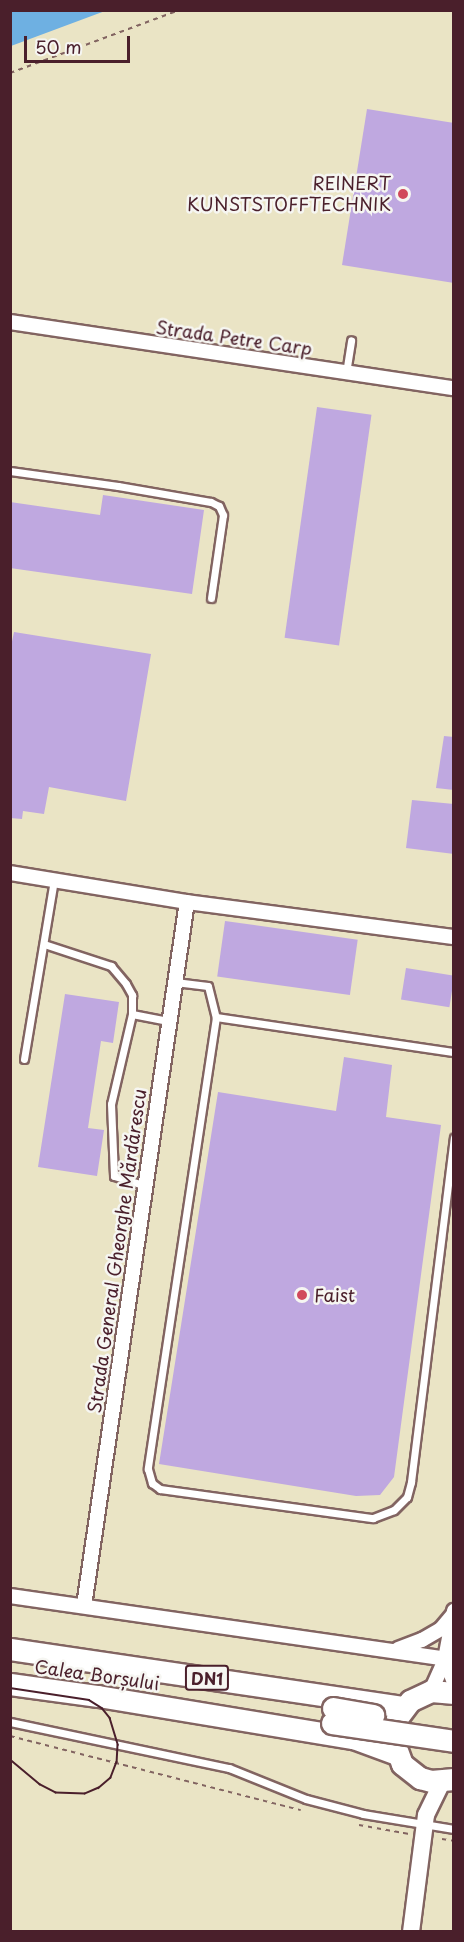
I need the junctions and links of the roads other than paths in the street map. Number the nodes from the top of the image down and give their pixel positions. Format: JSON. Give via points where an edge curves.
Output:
{"nodes":[{"id":1,"x":10,"y":322,"type":"edge"},
{"id":2,"x":351,"y":340,"type":"dead end"},
{"id":3,"x":346,"y":373,"type":"junction"},
{"id":4,"x":453,"y":388,"type":"edge"},
{"id":5,"x":10,"y":471,"type":"edge"},
{"id":6,"x":211,"y":598,"type":"dead end"},
{"id":7,"x":10,"y":873,"type":"edge"},
{"id":8,"x":54,"y":880,"type":"junction"},
{"id":9,"x":187,"y":902,"type":"junction"},
{"id":10,"x":453,"y":937,"type":"edge"},
{"id":11,"x":44,"y":944,"type":"junction"},
{"id":12,"x":175,"y":982,"type":"junction"},
{"id":13,"x":132,"y":1014,"type":"junction"},
{"id":14,"x":216,"y":1017,"type":"junction"},
{"id":15,"x":169,"y":1021,"type":"junction"},
{"id":16,"x":453,"y":1052,"type":"edge"},
{"id":17,"x":24,"y":1059,"type":"dead end"},
{"id":18,"x":453,"y":1138,"type":"edge"},
{"id":19,"x":144,"y":1185,"type":"junction"},
{"id":20,"x":10,"y":1596,"type":"edge"},
{"id":21,"x":84,"y":1606,"type":"junction"},
{"id":22,"x":453,"y":1614,"type":"edge"},
{"id":23,"x":10,"y":1649,"type":"edge"},
{"id":24,"x":392,"y":1651,"type":"junction"},
{"id":25,"x":449,"y":1659,"type":"edge"},
{"id":26,"x":10,"y":1663,"type":"edge"},
{"id":27,"x":10,"y":1678,"type":"edge"},
{"id":28,"x":453,"y":1682,"type":"edge"},
{"id":29,"x":10,"y":1684,"type":"edge"},
{"id":30,"x":431,"y":1691,"type":"junction"},
{"id":31,"x":453,"y":1693,"type":"edge"},
{"id":32,"x":404,"y":1707,"type":"junction"},
{"id":33,"x":332,"y":1716,"type":"junction"},
{"id":34,"x":10,"y":1722,"type":"edge"},
{"id":35,"x":453,"y":1728,"type":"edge"},
{"id":36,"x":453,"y":1741,"type":"edge"},
{"id":37,"x":397,"y":1754,"type":"junction"},
{"id":38,"x":420,"y":1778,"type":"junction"},
{"id":39,"x":448,"y":1780,"type":"edge"},
{"id":40,"x":424,"y":1825,"type":"junction"},
{"id":41,"x":453,"y":1830,"type":"edge"},
{"id":42,"x":411,"y":1932,"type":"edge"}],
"edges":[{"from":1,"to":3,"type":"street","name":"Strada Petre Carp"},
{"from":2,"to":3,"type":"lane"},
{"from":3,"to":4,"type":"street","name":"Strada Petre Carp"},
{"from":5,"to":6,"type":"lane","via":[[118,486],[219,506],[223,515]]},
{"from":7,"to":8,"type":"street"},
{"from":8,"to":9,"type":"street"},
{"from":8,"to":11,"type":"lane"},
{"from":9,"to":10,"type":"street"},
{"from":9,"to":12,"type":"street","name":"Strada General Gheorghe Mărdărescu"},
{"from":11,"to":13,"type":"lane","via":[[111,966],[132,995]]},
{"from":11,"to":17,"type":"lane"},
{"from":12,"to":14,"type":"lane","via":[[208,986]]},
{"from":12,"to":15,"type":"street","name":"Strada General Gheorghe Mărdărescu"},
{"from":13,"to":15,"type":"lane"},
{"from":13,"to":19,"type":"lane","via":[[111,1104],[114,1176]]},
{"from":14,"to":16,"type":"lane"},
{"from":14,"to":18,"type":"lane","via":[[148,1468],[152,1483],[160,1489],[373,1518],[394,1510],[407,1497]]},
{"from":15,"to":19,"type":"street","name":"Strada General Gheorghe Mărdărescu"},
{"from":19,"to":21,"type":"street","name":"Strada General Gheorghe Mărdărescu"},
{"from":20,"to":21,"type":"street"},
{"from":21,"to":24,"type":"street"},
{"from":22,"to":24,"type":"street","via":[[441,1629]]},
{"from":22,"to":25,"type":"street"},
{"from":23,"to":32,"type":"main road","number":"DN1"},
{"from":24,"to":25,"type":"street"},
{"from":25,"to":28,"type":"street"},
{"from":25,"to":30,"type":"street"},
{"from":26,"to":33,"type":"main road","name":"Calea Borșului","number":"DN1"},
{"from":27,"to":33,"type":"main road","name":"Calea Borșului","number":"DN1"},
{"from":29,"to":37,"type":"main road","number":"DN1","via":[[353,1738]]},
{"from":30,"to":31,"type":"main road"},
{"from":30,"to":32,"type":"main road"},
{"from":32,"to":37,"type":"main road","via":[[394,1730]]},
{"from":33,"to":35,"type":"main road","name":"Calea Borșului","number":"DN1","bridge":true},
{"from":33,"to":36,"type":"main road","name":"Calea Borșului","number":"DN1","bridge":true},
{"from":34,"to":40,"type":"lane","via":[[230,1768],[306,1798],[374,1817]]},
{"from":37,"to":38,"type":"main road","number":"DN1","via":[[402,1764]]},
{"from":38,"to":39,"type":"main road"},
{"from":38,"to":40,"type":"street"},
{"from":39,"to":40,"type":"street"},
{"from":40,"to":41,"type":"lane"},
{"from":40,"to":42,"type":"street"}]}
